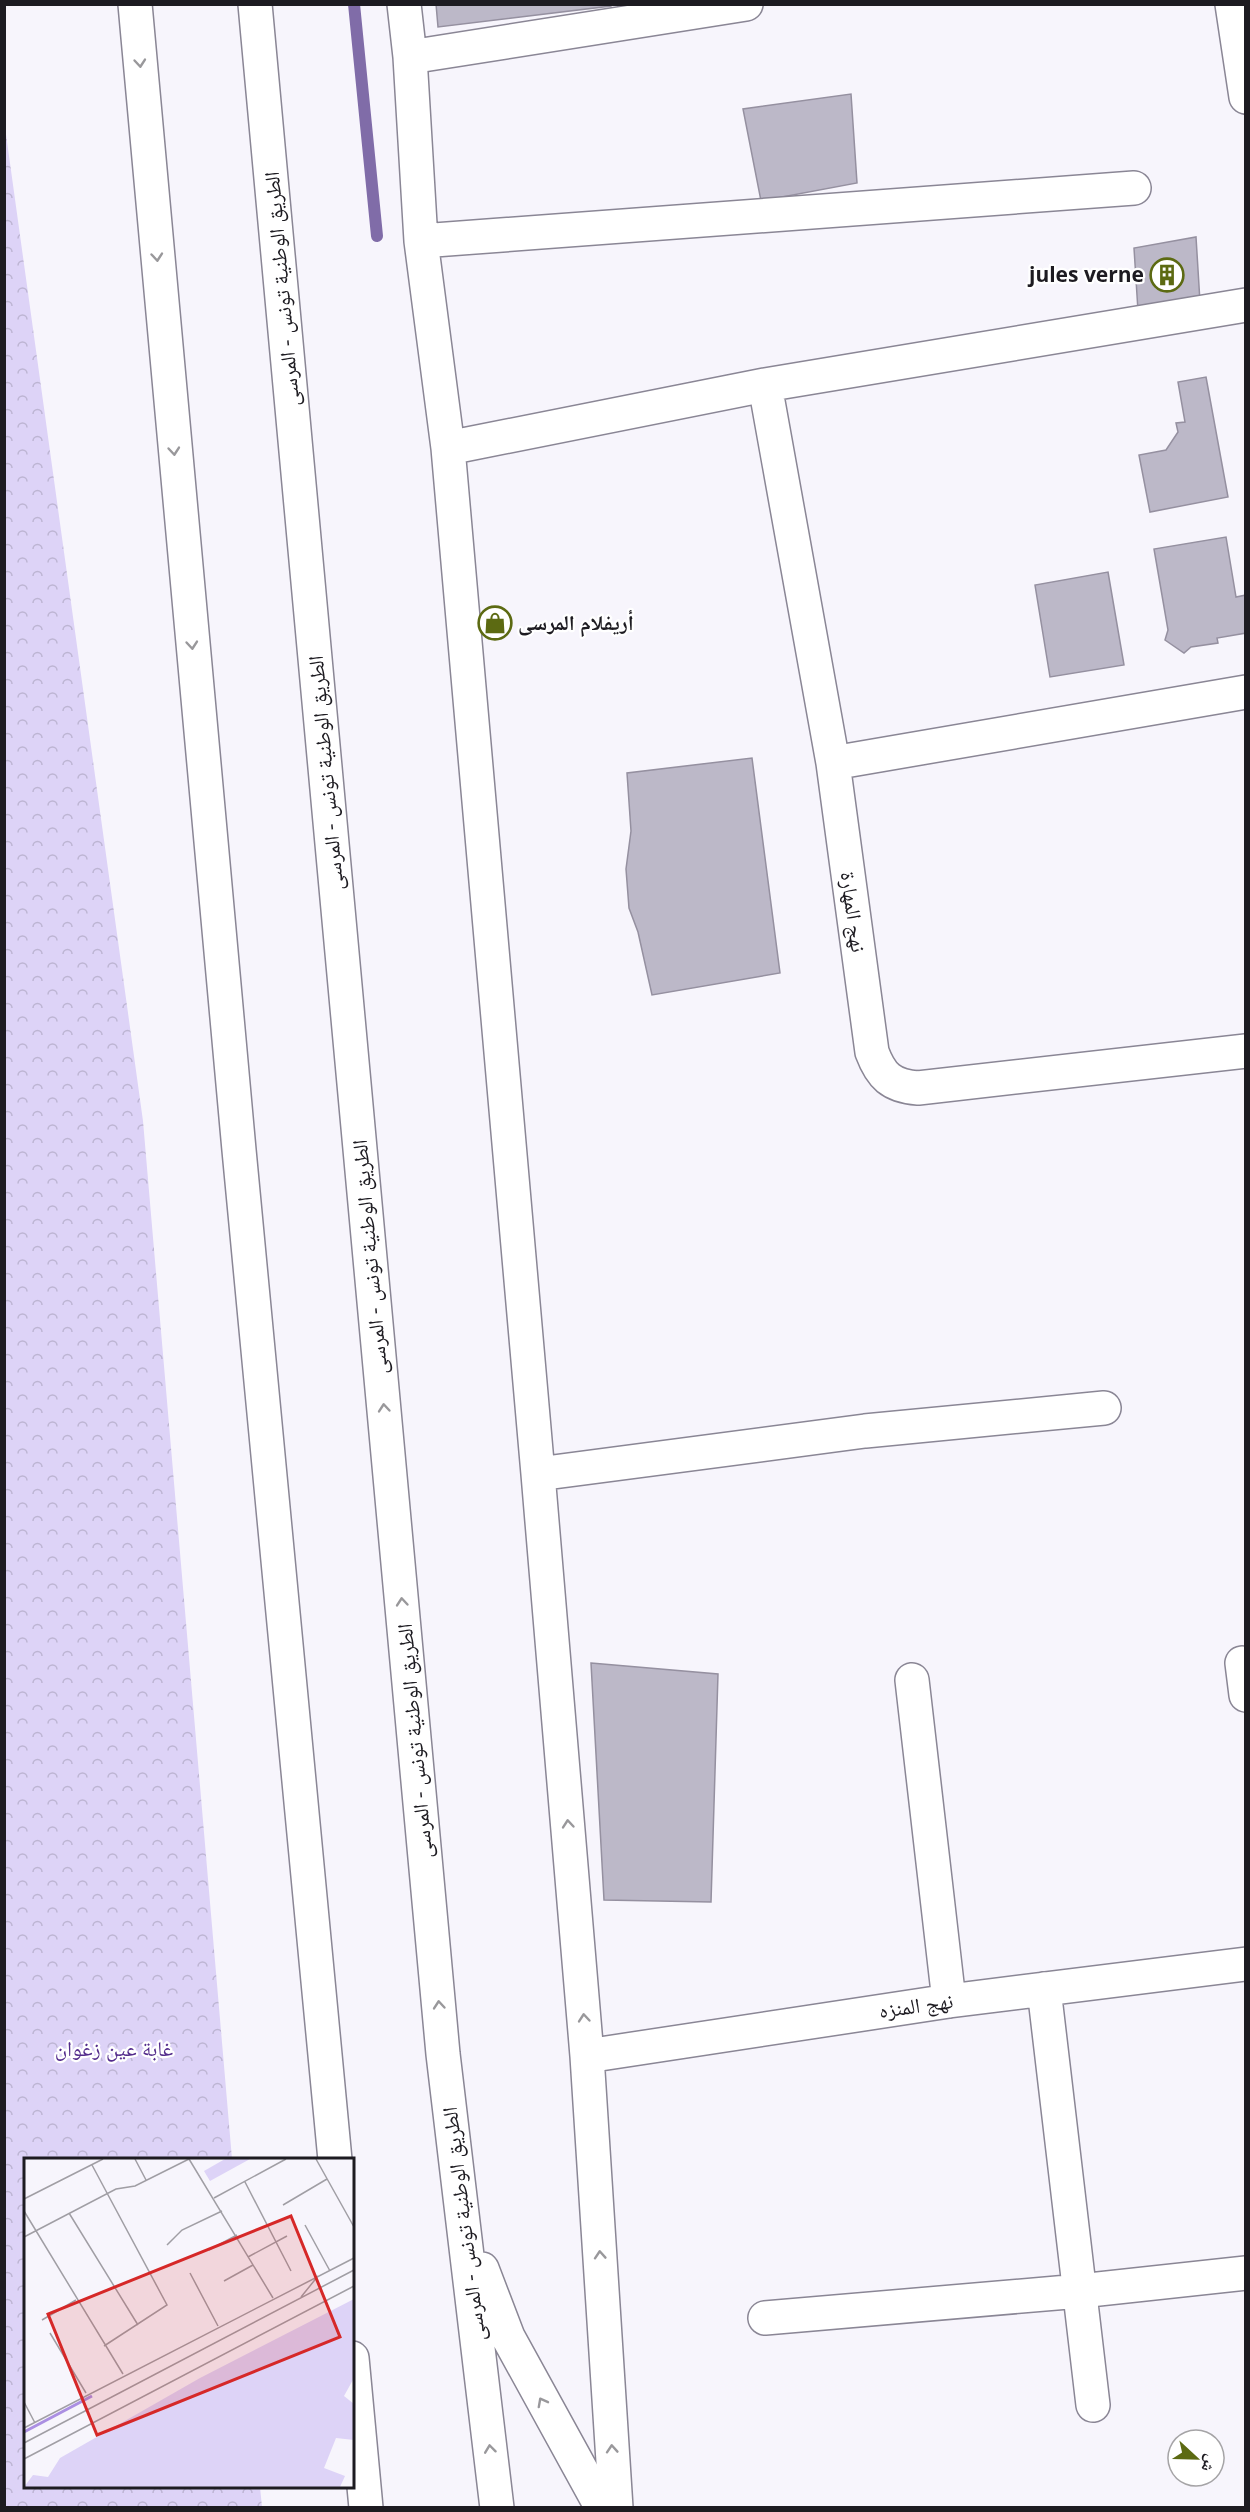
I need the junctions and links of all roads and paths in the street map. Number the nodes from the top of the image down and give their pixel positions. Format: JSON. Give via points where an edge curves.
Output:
{"nodes":[{"id":1,"x":135,"y":4,"type":"edge"},
{"id":2,"x":255,"y":4,"type":"edge"},
{"id":3,"x":404,"y":4,"type":"edge"},
{"id":4,"x":746,"y":4,"type":"edge"},
{"id":5,"x":1232,"y":4,"type":"edge"},
{"id":6,"x":411,"y":57,"type":"junction"},
{"id":7,"x":1245,"y":97,"type":"edge"},
{"id":8,"x":1134,"y":188,"type":"dead end"},
{"id":9,"x":421,"y":241,"type":"junction"},
{"id":10,"x":1245,"y":305,"type":"edge"},
{"id":11,"x":765,"y":385,"type":"junction"},
{"id":12,"x":448,"y":448,"type":"junction"},
{"id":13,"x":1245,"y":693,"type":"edge"},
{"id":14,"x":833,"y":763,"type":"junction"},
{"id":15,"x":1245,"y":1051,"type":"edge"},
{"id":16,"x":1104,"y":1408,"type":"dead end"},
{"id":17,"x":538,"y":1474,"type":"junction"},
{"id":18,"x":1242,"y":1663,"type":"dead end"},
{"id":19,"x":912,"y":1680,"type":"dead end"},
{"id":20,"x":1245,"y":1695,"type":"edge"},
{"id":21,"x":1245,"y":1964,"type":"edge"},
{"id":22,"x":1044,"y":1989,"type":"junction"},
{"id":23,"x":949,"y":2001,"type":"junction"},
{"id":24,"x":443,"y":2054,"type":"junction"},
{"id":25,"x":587,"y":2056,"type":"junction"},
{"id":26,"x":334,"y":2158,"type":"edge"},
{"id":27,"x":1245,"y":2273,"type":"edge"},
{"id":28,"x":1080,"y":2291,"type":"junction"},
{"id":29,"x":765,"y":2318,"type":"dead end"},
{"id":30,"x":354,"y":2379,"type":"edge"},
{"id":31,"x":1093,"y":2405,"type":"dead end"},
{"id":32,"x":366,"y":2508,"type":"edge"},
{"id":33,"x":497,"y":2508,"type":"edge"},
{"id":34,"x":602,"y":2508,"type":"edge"},
{"id":35,"x":616,"y":2508,"type":"edge"}],
"edges":[{"from":1,"to":26,"type":"main road","one_way":true},
{"from":24,"to":2,"type":"main road","name":"الطريق الوطنية تونس - المرسى","one_way":true},
{"from":3,"to":6,"type":"main road"},
{"from":4,"to":6,"type":"main road"},
{"from":5,"to":7,"type":"main road"},
{"from":6,"to":9,"type":"main road"},
{"from":8,"to":9,"type":"main road"},
{"from":9,"to":12,"type":"main road"},
{"from":10,"to":11,"type":"main road"},
{"from":11,"to":12,"type":"main road"},
{"from":11,"to":14,"type":"main road","name":"نهج المهارة"},
{"from":12,"to":17,"type":"main road"},
{"from":13,"to":14,"type":"main road"},
{"from":14,"to":15,"type":"main road","name":"نهج المهارة","via":[[872,1052],[880,1072],[902,1087],[918,1088]]},
{"from":16,"to":17,"type":"main road","via":[[865,1431]]},
{"from":25,"to":17,"type":"main road","one_way":true},
{"from":18,"to":20,"type":"main road"},
{"from":19,"to":23,"type":"main road"},
{"from":21,"to":22,"type":"main road","name":"نهج المنزه"},
{"from":22,"to":23,"type":"main road","name":"نهج المنزه"},
{"from":22,"to":28,"type":"main road"},
{"from":23,"to":25,"type":"main road","name":"نهج المنزه"},
{"from":33,"to":24,"type":"main road","name":"الطريق الوطنية تونس - المرسى","one_way":true},
{"from":34,"to":24,"type":"main road","one_way":true,"via":[[514,2348],[483,2279]]},
{"from":35,"to":25,"type":"main road","one_way":true},
{"from":27,"to":28,"type":"main road"},
{"from":28,"to":29,"type":"main road"},
{"from":28,"to":31,"type":"main road"},
{"from":30,"to":32,"type":"main road"}]}
